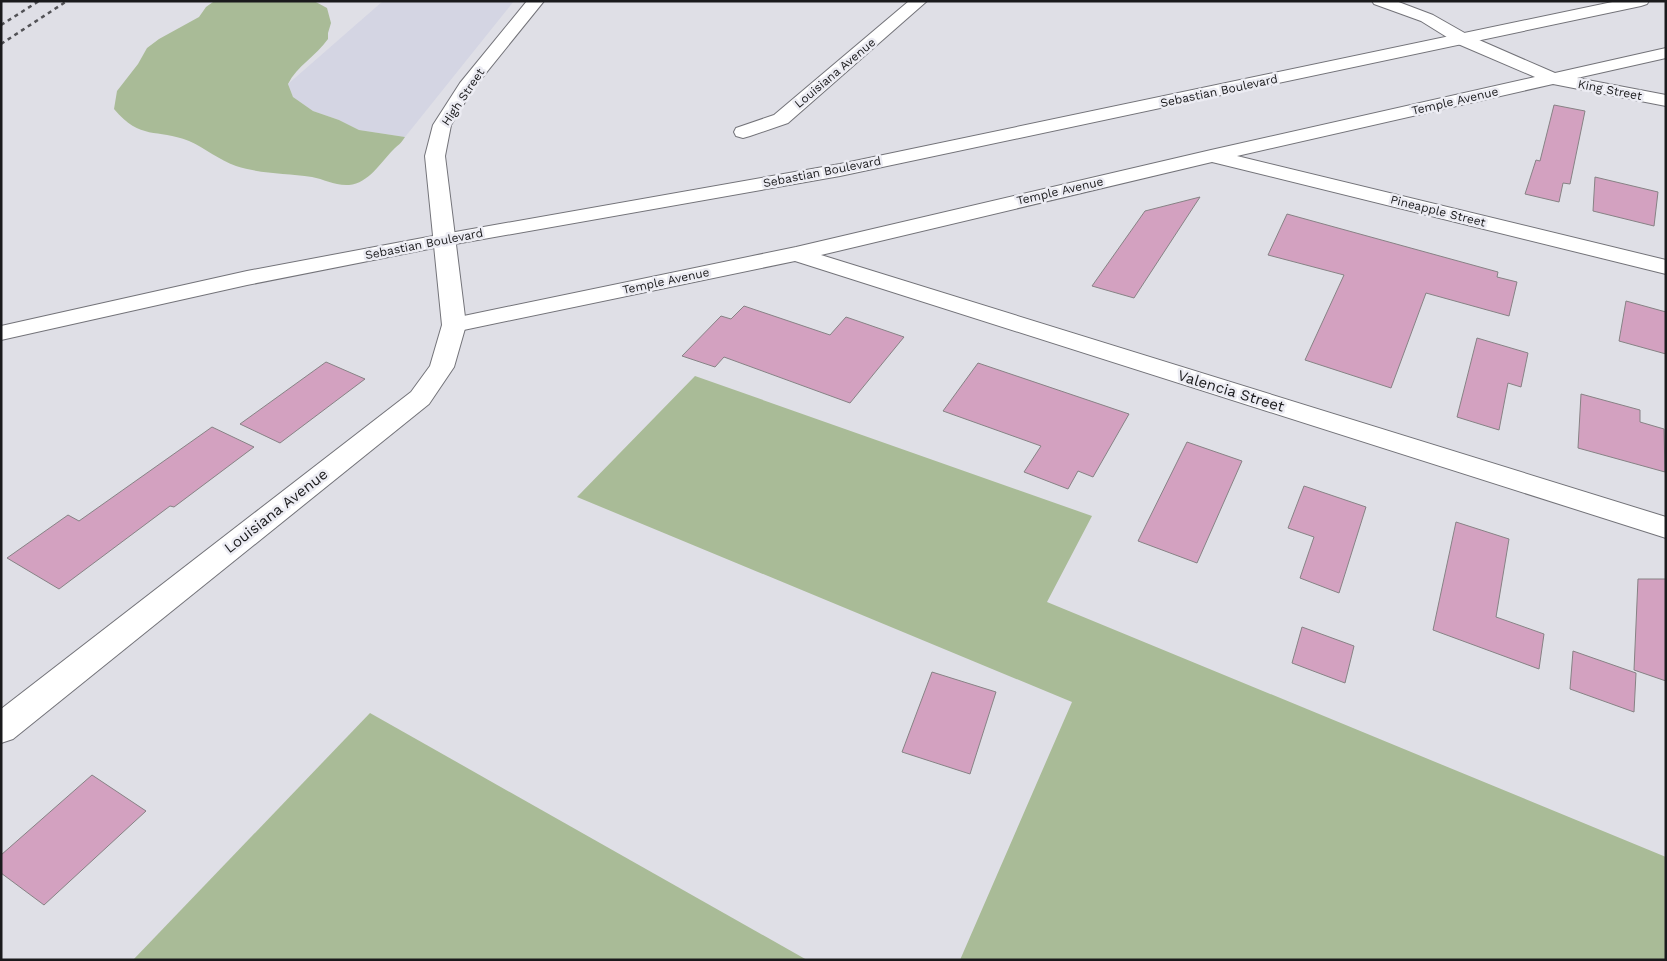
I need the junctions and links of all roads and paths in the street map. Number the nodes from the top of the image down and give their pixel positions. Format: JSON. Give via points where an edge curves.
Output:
{"nodes":[{"id":1,"x":536,"y":1,"type":"edge"},
{"id":2,"x":919,"y":1,"type":"edge"},
{"id":3,"x":1380,"y":1,"type":"edge"},
{"id":4,"x":1641,"y":1,"type":"edge"},
{"id":5,"x":1464,"y":40,"type":"junction"},
{"id":6,"x":1666,"y":53,"type":"edge"},
{"id":7,"x":1554,"y":79,"type":"junction"},
{"id":8,"x":1666,"y":101,"type":"edge"},
{"id":9,"x":743,"y":132,"type":"dead end"},
{"id":10,"x":1211,"y":156,"type":"junction"},
{"id":11,"x":444,"y":240,"type":"junction"},
{"id":12,"x":796,"y":254,"type":"junction"},
{"id":13,"x":1666,"y":267,"type":"edge"},
{"id":14,"x":454,"y":325,"type":"junction"},
{"id":15,"x":1,"y":333,"type":"edge"},
{"id":16,"x":1666,"y":528,"type":"edge"},
{"id":17,"x":1,"y":729,"type":"edge"}],
"edges":[{"from":1,"to":11,"type":"street","name":"High Street","via":[[466,87],[442,126],[435,156]]},
{"from":2,"to":9,"type":"street","name":"Louisiana Avenue","via":[[781,119]]},
{"from":3,"to":5,"type":"street","via":[[1427,18]]},
{"from":4,"to":5,"type":"street","name":"Sebastian Boulevard"},
{"from":5,"to":7,"type":"street"},
{"from":5,"to":11,"type":"street","name":"Sebastian Boulevard","via":[[840,170]]},
{"from":6,"to":7,"type":"street","name":"Temple Avenue"},
{"from":7,"to":8,"type":"street","name":"King Street"},
{"from":7,"to":10,"type":"street","name":"Temple Avenue"},
{"from":10,"to":12,"type":"street","name":"Temple Avenue"},
{"from":10,"to":13,"type":"street","name":"Pineapple Street"},
{"from":11,"to":14,"type":"street","name":"Louisiana Avenue"},
{"from":11,"to":15,"type":"street","name":"Sebastian Boulevard","via":[[247,278]]},
{"from":12,"to":14,"type":"street","name":"Temple Avenue"},
{"from":12,"to":16,"type":"street","name":"Valencia Street"},
{"from":14,"to":17,"type":"street","name":"Louisiana Avenue","via":[[442,367],[420,398]]}]}
